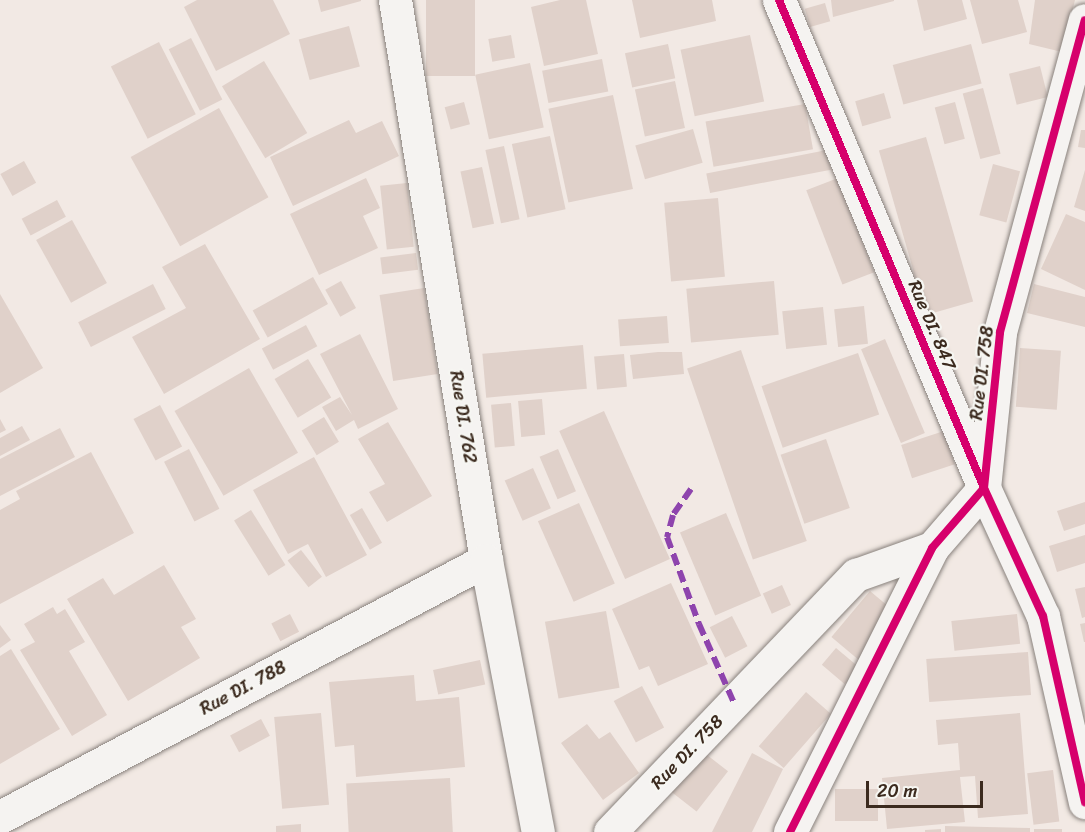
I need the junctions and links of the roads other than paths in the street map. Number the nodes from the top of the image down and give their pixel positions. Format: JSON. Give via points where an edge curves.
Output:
{"nodes":[{"id":1,"x":395,"y":0,"type":"edge"},
{"id":2,"x":779,"y":0,"type":"edge"},
{"id":3,"x":1085,"y":20,"type":"edge"},
{"id":4,"x":984,"y":488,"type":"junction"},
{"id":5,"x":932,"y":548,"type":"junction"},
{"id":6,"x":486,"y":560,"type":"junction"},
{"id":7,"x":1085,"y":802,"type":"edge"},
{"id":8,"x":0,"y":817,"type":"edge"},
{"id":9,"x":538,"y":832,"type":"edge"},
{"id":10,"x":610,"y":832,"type":"edge"},
{"id":11,"x":790,"y":832,"type":"edge"}],
"edges":[{"from":1,"to":6,"type":"street","name":"Rue DI. 762"},
{"from":2,"to":4,"type":"street","name":"Rue DI. 847"},
{"from":3,"to":4,"type":"street","name":"Rue DI. 758","via":[[1000,332]]},
{"from":4,"to":5,"type":"street","name":"Rue DI. 758"},
{"from":4,"to":7,"type":"street","name":"Rue DI. 847","via":[[1043,616]]},
{"from":5,"to":10,"type":"street","name":"Rue DI. 758","via":[[856,575]]},
{"from":5,"to":11,"type":"street","name":"Rue DI. 758"},
{"from":6,"to":8,"type":"street","name":"Rue DI. 788"},
{"from":6,"to":9,"type":"street","name":"Rue DI. 762"}]}
